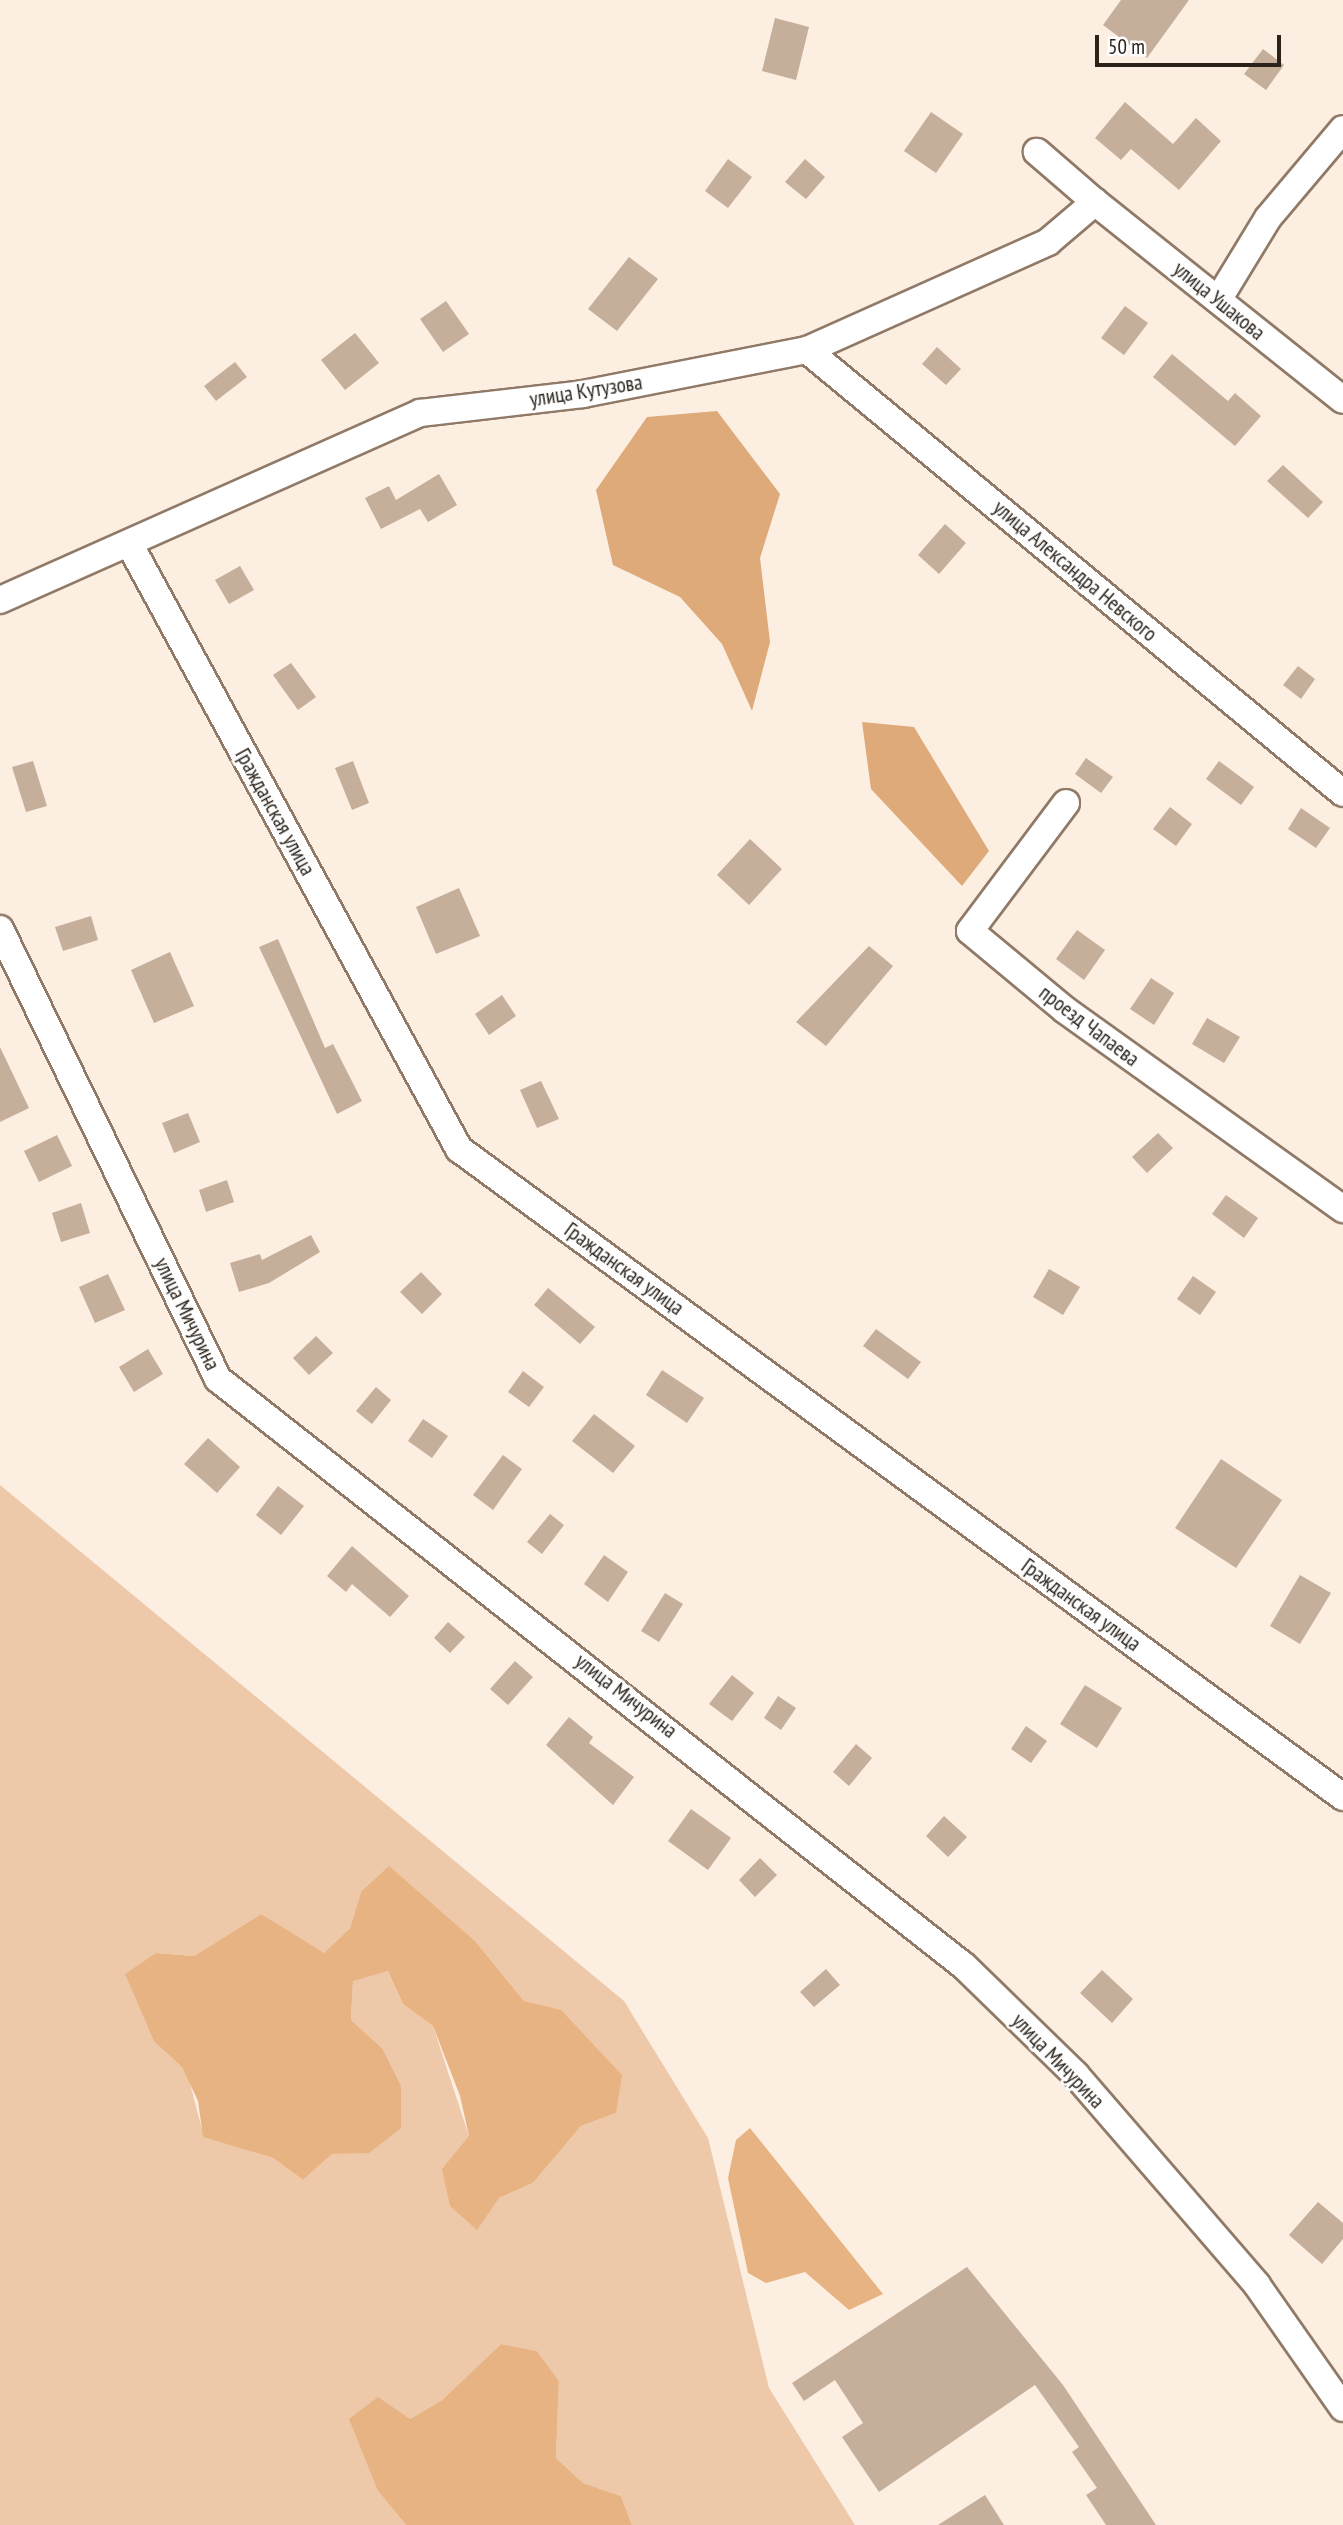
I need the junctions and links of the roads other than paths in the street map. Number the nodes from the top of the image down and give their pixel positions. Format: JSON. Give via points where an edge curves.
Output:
{"nodes":[{"id":1,"x":1343,"y":129,"type":"edge"},
{"id":2,"x":1037,"y":152,"type":"dead end"},
{"id":3,"x":1095,"y":202,"type":"junction"},
{"id":4,"x":1218,"y":300,"type":"junction"},
{"id":5,"x":807,"y":350,"type":"junction"},
{"id":6,"x":1343,"y":400,"type":"edge"},
{"id":7,"x":130,"y":545,"type":"junction"},
{"id":8,"x":0,"y":600,"type":"edge"},
{"id":9,"x":1343,"y":793,"type":"edge"},
{"id":10,"x":1066,"y":803,"type":"dead end"},
{"id":11,"x":0,"y":929,"type":"edge"},
{"id":12,"x":1343,"y":1209,"type":"edge"},
{"id":13,"x":1343,"y":1797,"type":"edge"},
{"id":14,"x":1343,"y":2408,"type":"edge"}],
"edges":[{"from":1,"to":4,"type":"street","via":[[1268,218]]},
{"from":2,"to":3,"type":"street"},
{"from":3,"to":4,"type":"street","name":"улица Ушакова"},
{"from":3,"to":5,"type":"street","name":"улица Кутузова","via":[[1048,243]]},
{"from":4,"to":6,"type":"street","name":"улица Ушакова"},
{"from":5,"to":7,"type":"street","name":"улица Кутузова","via":[[583,394],[419,414]]},
{"from":5,"to":9,"type":"street","name":"улица Александра Невского"},
{"from":7,"to":8,"type":"street","name":"улица Кутузова"},
{"from":7,"to":13,"type":"street","name":"Гражданская улица","via":[[459,1149]]},
{"from":10,"to":12,"type":"street","name":"проезд Чапаева","via":[[970,931],[1065,1010]]},
{"from":11,"to":14,"type":"street","name":"улица Мичурина","via":[[218,1379],[964,1966],[1076,2075],[1258,2285]]}]}
